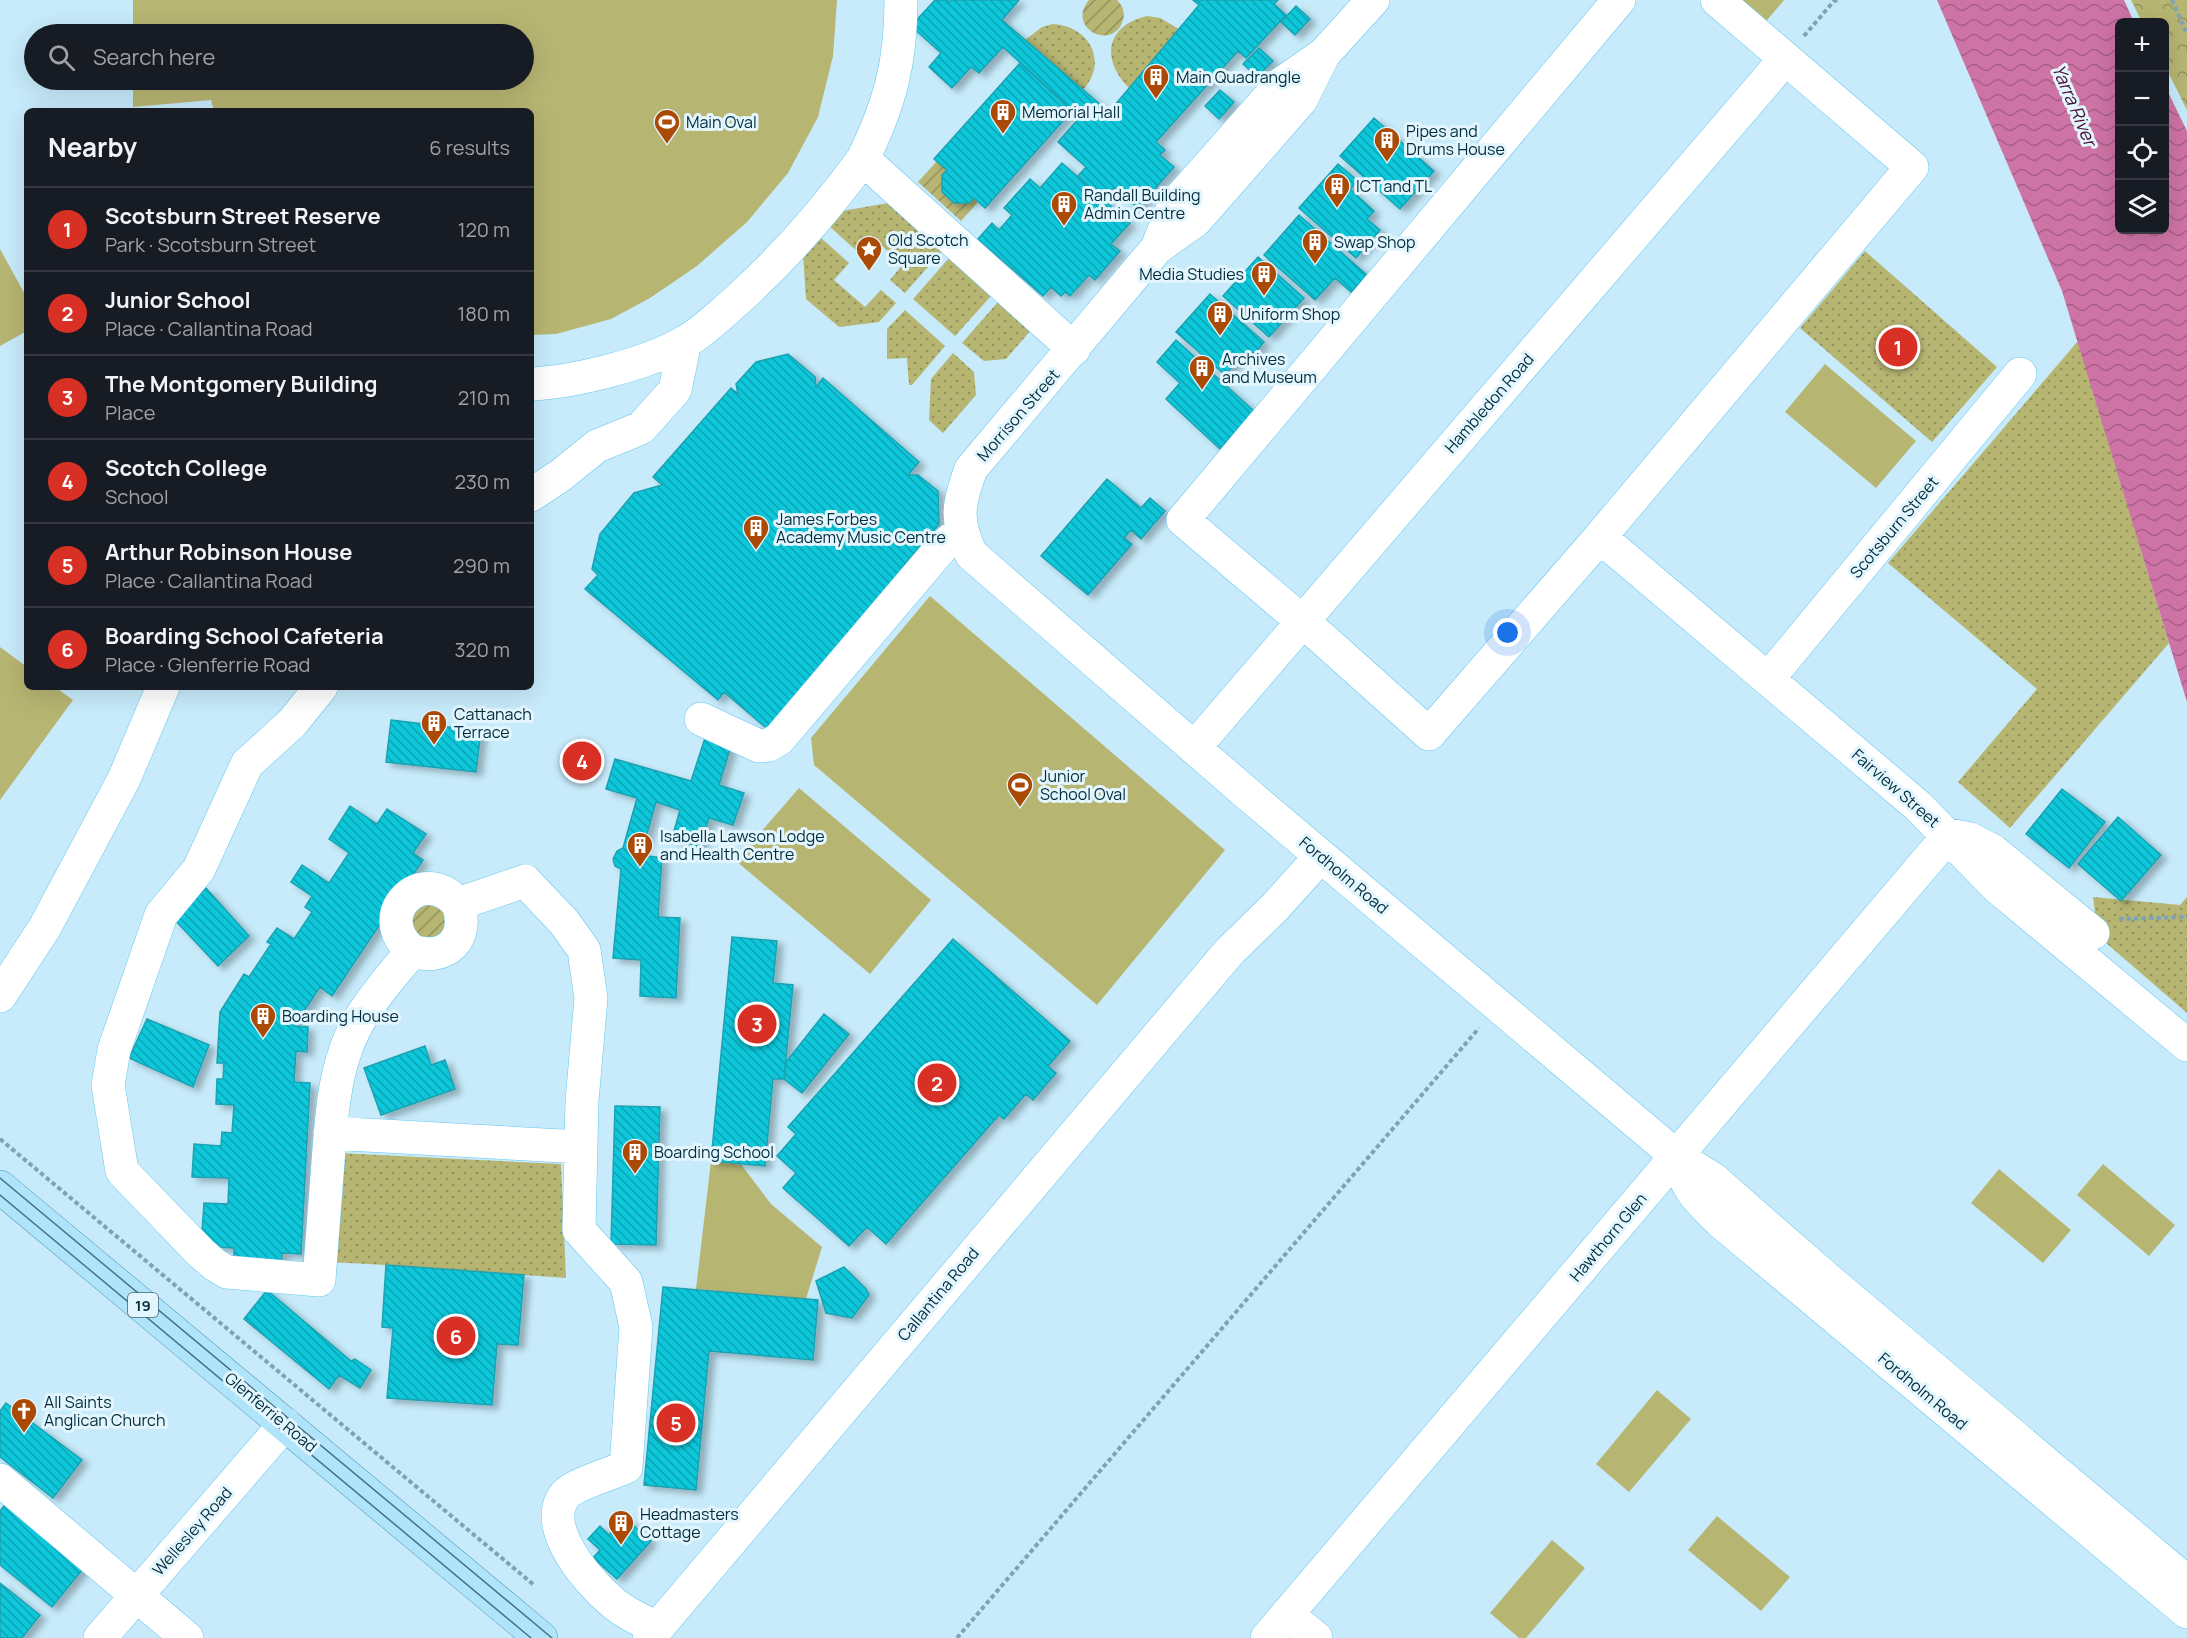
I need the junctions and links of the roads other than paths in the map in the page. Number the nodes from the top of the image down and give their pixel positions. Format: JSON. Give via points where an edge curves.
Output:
{"nodes":[{"id":1,"x":901,"y":0,"type":"edge"},
{"id":2,"x":1373,"y":0,"type":"edge"},
{"id":3,"x":1619,"y":0,"type":"edge"},
{"id":4,"x":1717,"y":0,"type":"edge"},
{"id":5,"x":1785,"y":59,"type":"junction"},
{"id":6,"x":863,"y":159,"type":"junction"},
{"id":7,"x":685,"y":342,"type":"junction"},
{"id":8,"x":1074,"y":349,"type":"junction"},
{"id":9,"x":2020,"y":374,"type":"dead end"},
{"id":10,"x":534,"y":384,"type":"edge"},
{"id":11,"x":534,"y":493,"type":"edge"},
{"id":12,"x":963,"y":536,"type":"junction"},
{"id":13,"x":1600,"y":537,"type":"junction"},
{"id":14,"x":1014,"y":592,"type":"joint"},
{"id":15,"x":1301,"y":621,"type":"junction"},
{"id":16,"x":1767,"y":679,"type":"junction"},
{"id":17,"x":162,"y":690,"type":"edge"},
{"id":18,"x":319,"y":690,"type":"edge"},
{"id":19,"x":701,"y":719,"type":"dead end"},
{"id":20,"x":1194,"y":748,"type":"junction"},
{"id":21,"x":1949,"y":835,"type":"junction"},
{"id":22,"x":1313,"y":849,"type":"junction"},
{"id":23,"x":458,"y":904,"type":"junction"},
{"id":24,"x":2102,"y":926,"type":"road end"},
{"id":25,"x":412,"y":951,"type":"junction"},
{"id":26,"x":0,"y":996,"type":"edge"},
{"id":27,"x":2187,"y":1045,"type":"edge"},
{"id":28,"x":330,"y":1133,"type":"junction"},
{"id":29,"x":581,"y":1146,"type":"junction"},
{"id":30,"x":1676,"y":1156,"type":"junction"},
{"id":31,"x":0,"y":1186,"type":"edge"},
{"id":32,"x":285,"y":1424,"type":"junction"},
{"id":33,"x":0,"y":1480,"type":"edge"},
{"id":34,"x":2187,"y":1582,"type":"edge"},
{"id":35,"x":136,"y":1595,"type":"junction"},
{"id":36,"x":2187,"y":1612,"type":"edge"},
{"id":37,"x":1277,"y":1626,"type":"edge"},
{"id":38,"x":653,"y":1633,"type":"edge"},
{"id":39,"x":100,"y":1638,"type":"edge"},
{"id":40,"x":187,"y":1638,"type":"edge"},
{"id":41,"x":541,"y":1638,"type":"edge"},
{"id":42,"x":1316,"y":1638,"type":"edge"}],
"edges":[{"from":1,"to":6,"type":"street","via":[[892,88]]},
{"from":2,"to":8,"type":"street","name":"Morrison Street","via":[[1324,54],[1281,84],[1174,206],[1157,248]]},
{"from":3,"to":15,"type":"street","via":[[1183,520]]},
{"from":4,"to":5,"type":"street"},
{"from":5,"to":13,"type":"street","via":[[1912,167]]},
{"from":5,"to":15,"type":"street","name":"Hambledon Road"},
{"from":6,"to":7,"type":"street","via":[[836,196],[766,274]]},
{"from":6,"to":8,"type":"street"},
{"from":7,"to":10,"type":"street","via":[[627,365]]},
{"from":7,"to":11,"type":"street","via":[[675,390],[641,428],[597,446]]},
{"from":8,"to":12,"type":"street","name":"Morrison Street","via":[[971,469],[959,511]]},
{"from":9,"to":16,"type":"street","name":"Scotsburn Street"},
{"from":12,"to":14,"type":"street","name":"Morrison Street","via":[[970,554]]},
{"from":12,"to":19,"type":"street","via":[[942,547],[779,739],[759,746]]},
{"from":13,"to":15,"type":"street","via":[[1429,734]]},
{"from":13,"to":16,"type":"street","name":"Fairview Street"},
{"from":14,"to":20,"type":"street","name":"Fordholm Road"},
{"from":15,"to":20,"type":"street","name":"Hambledon Road"},
{"from":16,"to":21,"type":"street","name":"Fairview Street"},
{"from":17,"to":26,"type":"street","via":[[124,779],[45,927]]},
{"from":18,"to":28,"type":"street","via":[[292,723],[247,764],[199,869],[161,915],[114,1050],[108,1085],[122,1172],[201,1254],[227,1272],[319,1280]]},
{"from":20,"to":22,"type":"street","name":"Fordholm Road"},
{"from":21,"to":24,"type":"street","via":[[1970,839],[1993,851]]},
{"from":21,"to":27,"type":"street","name":"Fairview Street","via":[[1997,887]]},
{"from":21,"to":30,"type":"street","name":"Hawthorn Glen"},
{"from":22,"to":30,"type":"street","name":"Fordholm Road"},
{"from":22,"to":38,"type":"street","name":"Callantina Road","via":[[1247,915],[1229,952]]},
{"from":23,"to":25,"type":"street","via":[[463,925],[453,944],[433,954]]},
{"from":23,"to":25,"type":"street","via":[[442,890],[432,888],[420,889],[401,903],[395,926],[398,936]]},
{"from":23,"to":29,"type":"street","via":[[525,881],[584,950],[591,998]]},
{"from":25,"to":28,"type":"street","via":[[372,1004],[346,1048]]},
{"from":28,"to":29,"type":"street"},
{"from":29,"to":38,"type":"street","via":[[579,1230],[626,1282],[636,1327],[626,1467],[569,1491],[558,1506],[557,1517],[567,1547],[583,1573],[620,1609]]},
{"from":30,"to":34,"type":"street","name":"Fordholm Road","via":[[1713,1179]]},
{"from":30,"to":36,"type":"street","name":"Fordholm Road","via":[[1695,1197],[1722,1223]]},
{"from":30,"to":37,"type":"street","name":"Hawthorn Glen"},
{"from":31,"to":32,"type":"main road","name":"Glenferrie Road","number":"19"},
{"from":32,"to":35,"type":"street","name":"Wellesley Road"},
{"from":32,"to":41,"type":"main road","name":"Glenferrie Road","number":"19"},
{"from":33,"to":35,"type":"street"},
{"from":35,"to":39,"type":"street","name":"Wellesley Road"},
{"from":35,"to":40,"type":"street"},
{"from":37,"to":42,"type":"street"}]}
